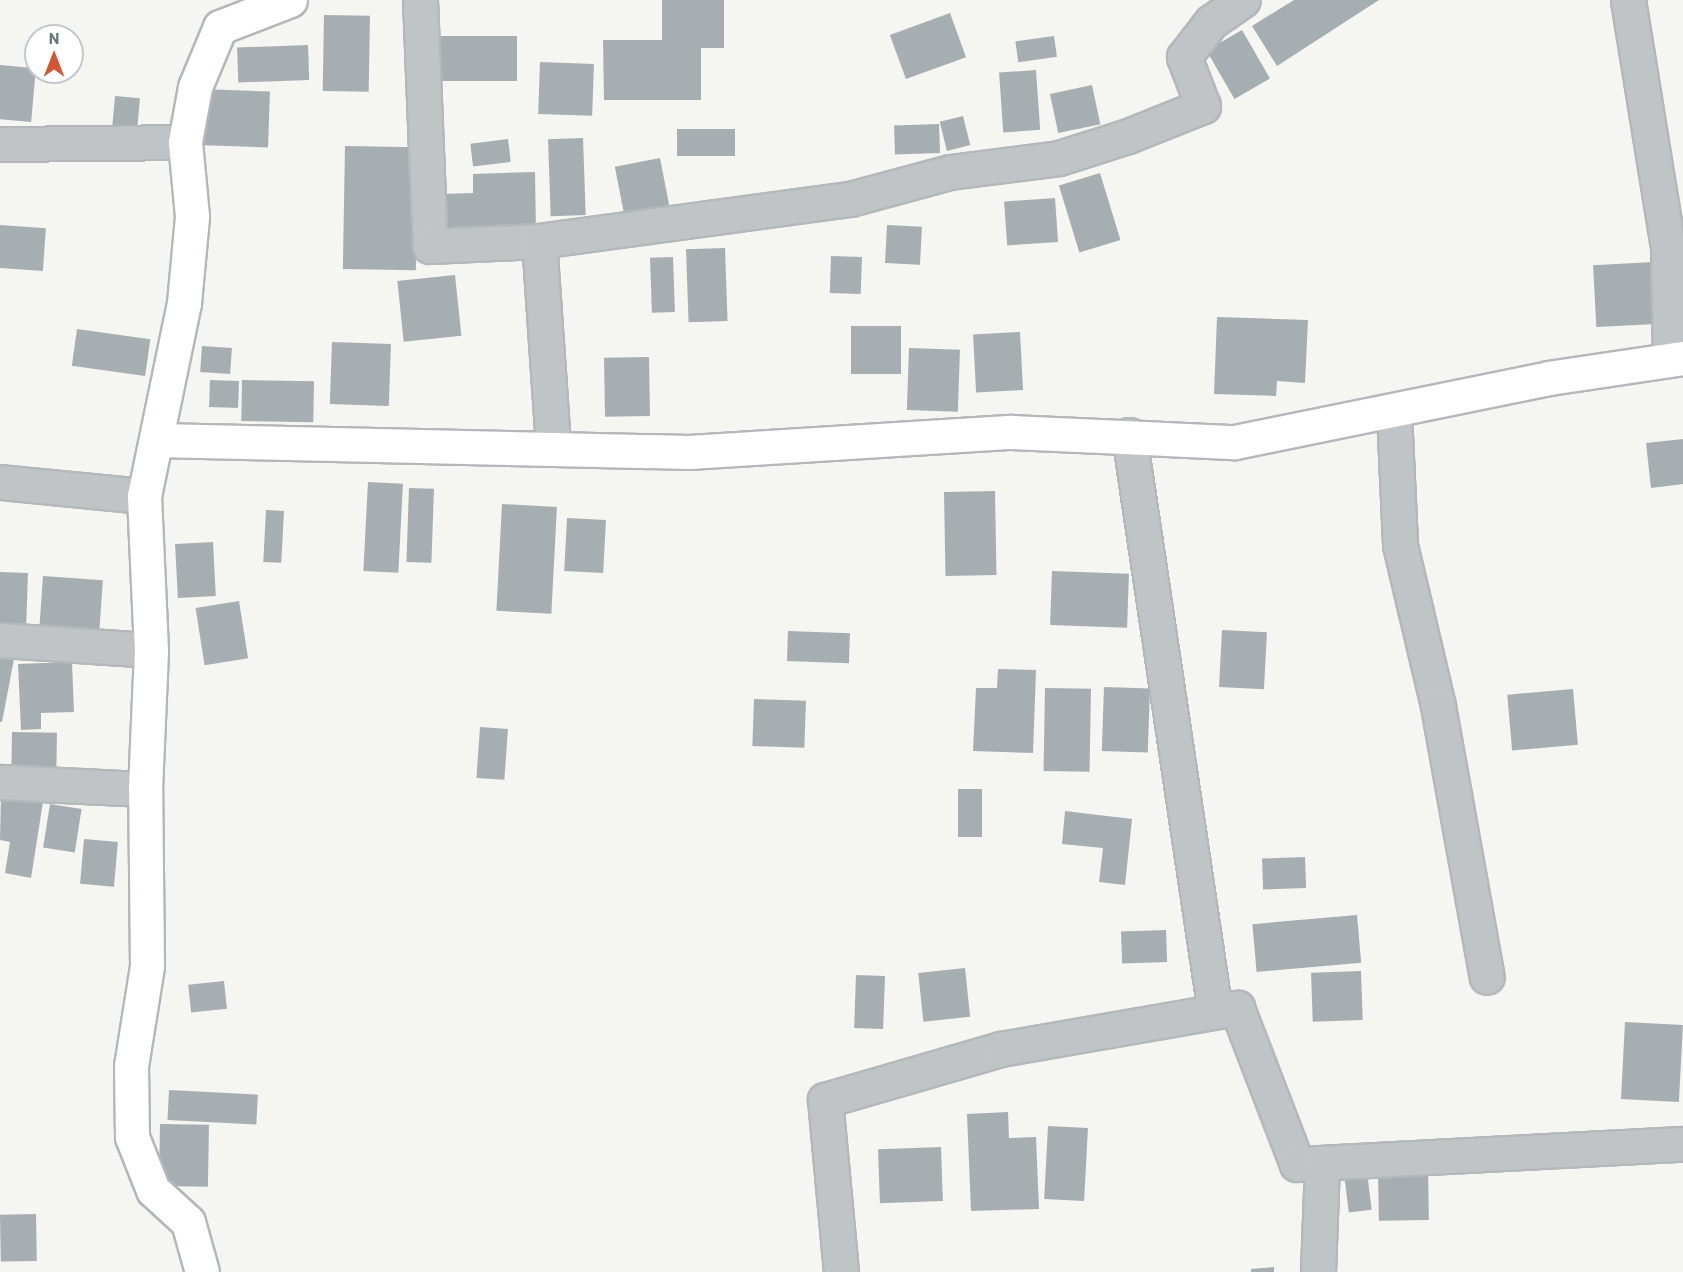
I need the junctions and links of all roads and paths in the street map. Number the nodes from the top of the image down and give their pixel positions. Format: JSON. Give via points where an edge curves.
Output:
{"nodes":[{"id":1,"x":290,"y":0,"type":"edge"},
{"id":2,"x":420,"y":0,"type":"edge"},
{"id":3,"x":1243,"y":0,"type":"edge"},
{"id":4,"x":1628,"y":0,"type":"edge"},
{"id":5,"x":185,"y":142,"type":"junction"},
{"id":6,"x":0,"y":144,"type":"edge"},
{"id":7,"x":538,"y":241,"type":"junction"},
{"id":8,"x":1676,"y":359,"type":"edge"},
{"id":9,"x":1394,"y":412,"type":"junction"},
{"id":10,"x":1130,"y":435,"type":"junction"},
{"id":11,"x":157,"y":440,"type":"junction"},
{"id":12,"x":553,"y":445,"type":"junction"},
{"id":13,"x":0,"y":482,"type":"edge"},
{"id":14,"x":144,"y":496,"type":"junction"},
{"id":15,"x":0,"y":640,"type":"edge"},
{"id":16,"x":151,"y":650,"type":"junction"},
{"id":17,"x":0,"y":782,"type":"edge"},
{"id":18,"x":145,"y":789,"type":"junction"},
{"id":19,"x":1487,"y":977,"type":"dead end"},
{"id":20,"x":1215,"y":1012,"type":"junction"},
{"id":21,"x":1683,"y":1144,"type":"edge"},
{"id":22,"x":1322,"y":1164,"type":"junction"},
{"id":23,"x":202,"y":1272,"type":"edge"},
{"id":24,"x":841,"y":1272,"type":"edge"},
{"id":25,"x":1318,"y":1272,"type":"edge"}],
"edges":[{"from":1,"to":5,"type":"street","via":[[220,27],[195,87]]},
{"from":2,"to":7,"type":"street","via":[[430,246]]},
{"from":3,"to":7,"type":"street","via":[[1211,22],[1184,57],[1203,106],[1128,136],[1059,158],[950,172],[850,199]]},
{"from":4,"to":8,"type":"street","via":[[1668,246]]},
{"from":5,"to":6,"type":"street"},
{"from":5,"to":11,"type":"street","via":[[192,216],[184,303]]},
{"from":7,"to":12,"type":"street"},
{"from":8,"to":9,"type":"street","via":[[1549,378]]},
{"from":9,"to":10,"type":"street","via":[[1235,442]]},
{"from":9,"to":19,"type":"street","via":[[1400,545],[1438,706]]},
{"from":10,"to":12,"type":"street","via":[[944,434],[689,452]]},
{"from":10,"to":20,"type":"street"},
{"from":11,"to":12,"type":"street"},
{"from":11,"to":14,"type":"street"},
{"from":13,"to":14,"type":"street"},
{"from":14,"to":16,"type":"street"},
{"from":15,"to":16,"type":"street"},
{"from":16,"to":18,"type":"street"},
{"from":17,"to":18,"type":"street"},
{"from":18,"to":23,"type":"street","via":[[147,966],[131,1066],[132,1137],[153,1190],[188,1222]]},
{"from":20,"to":22,"type":"street","via":[[1237,1008],[1297,1164]]},
{"from":20,"to":24,"type":"street","via":[[1001,1049],[825,1100]]},
{"from":21,"to":22,"type":"street"},
{"from":22,"to":25,"type":"street"}]}
